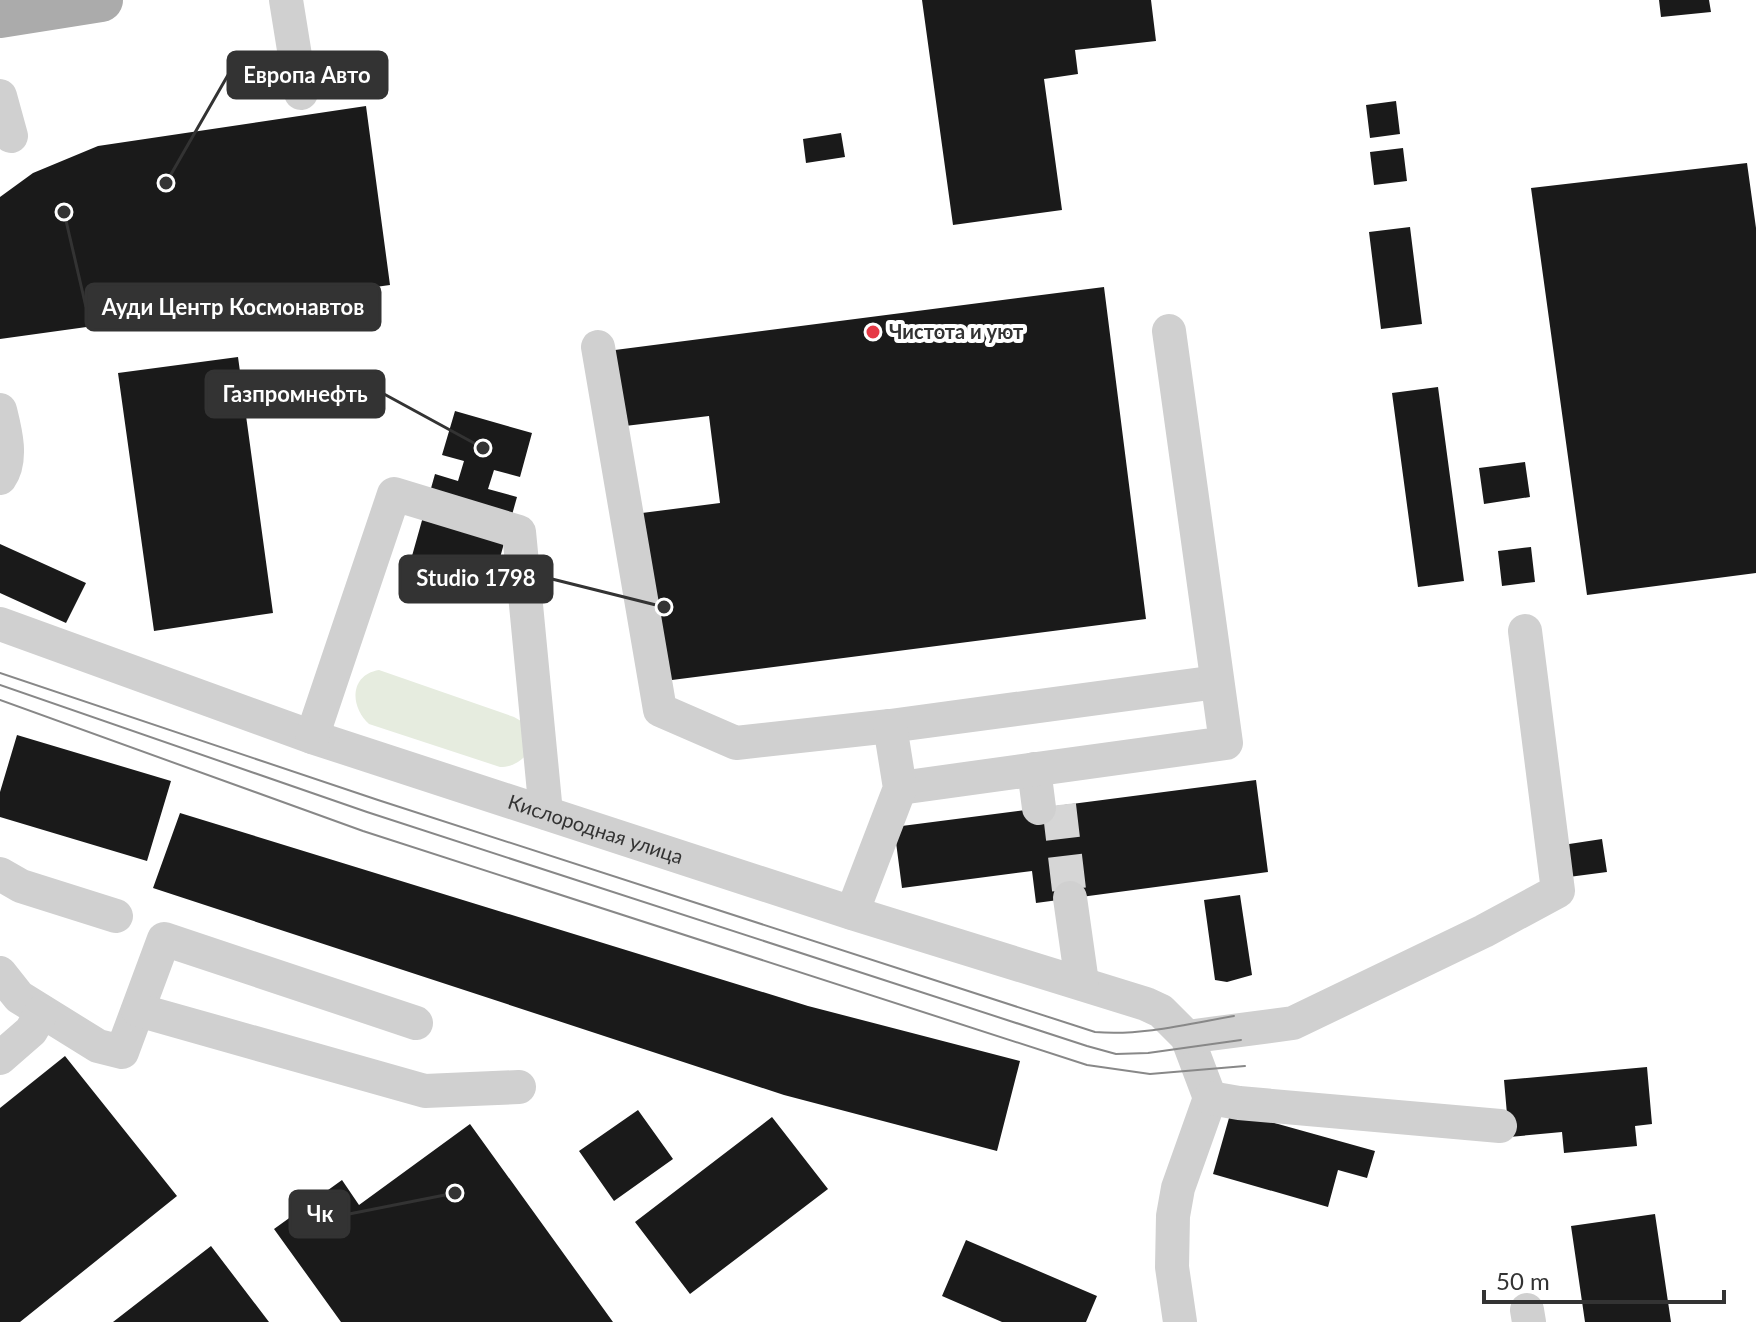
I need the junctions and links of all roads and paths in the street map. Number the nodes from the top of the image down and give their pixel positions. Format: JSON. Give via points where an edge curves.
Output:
{"nodes":[{"id":1,"x":101,"y":0,"type":"edge"},
{"id":2,"x":286,"y":0,"type":"edge"},
{"id":3,"x":47,"y":4,"type":"edge"},
{"id":4,"x":0,"y":16,"type":"edge"},
{"id":5,"x":301,"y":93,"type":"dead end"},
{"id":6,"x":0,"y":96,"type":"edge"},
{"id":7,"x":11,"y":136,"type":"dead end"},
{"id":8,"x":1169,"y":331,"type":"dead end"},
{"id":9,"x":598,"y":347,"type":"dead end"},
{"id":10,"x":0,"y":410,"type":"edge"},
{"id":11,"x":0,"y":478,"type":"edge"},
{"id":12,"x":0,"y":624,"type":"edge"},
{"id":13,"x":1525,"y":631,"type":"dead end"},
{"id":14,"x":1217,"y":682,"type":"junction"},
{"id":15,"x":890,"y":726,"type":"junction"},
{"id":16,"x":312,"y":737,"type":"junction"},
{"id":17,"x":1045,"y":768,"type":"junction"},
{"id":18,"x":900,"y":788,"type":"junction"},
{"id":19,"x":1049,"y":807,"type":"tunnel mouth"},
{"id":20,"x":546,"y":813,"type":"junction"},
{"id":21,"x":0,"y":874,"type":"edge"},
{"id":22,"x":1059,"y":900,"type":"tunnel mouth"},
{"id":23,"x":852,"y":913,"type":"junction"},
{"id":24,"x":116,"y":916,"type":"dead end"},
{"id":25,"x":0,"y":973,"type":"edge"},
{"id":26,"x":1070,"y":980,"type":"junction"},
{"id":27,"x":138,"y":1010,"type":"junction"},
{"id":28,"x":42,"y":1012,"type":"junction"},
{"id":29,"x":416,"y":1023,"type":"dead end"},
{"id":30,"x":1187,"y":1037,"type":"junction"},
{"id":31,"x":0,"y":1058,"type":"edge"},
{"id":32,"x":519,"y":1087,"type":"dead end"},
{"id":33,"x":1210,"y":1098,"type":"junction"},
{"id":34,"x":1500,"y":1126,"type":"dead end"},
{"id":35,"x":1180,"y":1322,"type":"edge"}],
"edges":[{"from":1,"to":3,"type":"main road"},
{"from":2,"to":5,"type":"street"},
{"from":3,"to":4,"type":"main road"},
{"from":6,"to":7,"type":"street"},
{"from":8,"to":14,"type":"street"},
{"from":9,"to":15,"type":"street","via":[[660,710],[736,743]]},
{"from":10,"to":11,"type":"street","via":[[7,437]]},
{"from":12,"to":16,"type":"street","name":"Кислородная улица"},
{"from":13,"to":30,"type":"street","via":[[1558,891],[1293,1023]]},
{"from":14,"to":15,"type":"street"},
{"from":14,"to":17,"type":"street","via":[[1226,743]]},
{"from":15,"to":18,"type":"street"},
{"from":16,"to":20,"type":"street","name":"Кислородная улица"},
{"from":16,"to":20,"type":"street","via":[[394,494],[519,532]]},
{"from":17,"to":18,"type":"street"},
{"from":17,"to":19,"type":"street"},
{"from":18,"to":23,"type":"street"},
{"from":20,"to":23,"type":"street","name":"Кислородная улица"},
{"from":21,"to":24,"type":"street","via":[[21,886]]},
{"from":22,"to":26,"type":"street"},
{"from":23,"to":26,"type":"street","name":"Кислородная улица"},
{"from":25,"to":28,"type":"street","via":[[19,997]]},
{"from":26,"to":30,"type":"street","name":"Кислородная улица","via":[[1161,1011]]},
{"from":27,"to":28,"type":"street","via":[[122,1052],[98,1046]]},
{"from":27,"to":29,"type":"street","via":[[164,939]]},
{"from":27,"to":32,"type":"street","via":[[425,1091]]},
{"from":28,"to":31,"type":"street","via":[[31,1031]]},
{"from":30,"to":33,"type":"street"},
{"from":33,"to":34,"type":"street"},
{"from":33,"to":35,"type":"street","via":[[1173,1216],[1172,1267]]}]}
